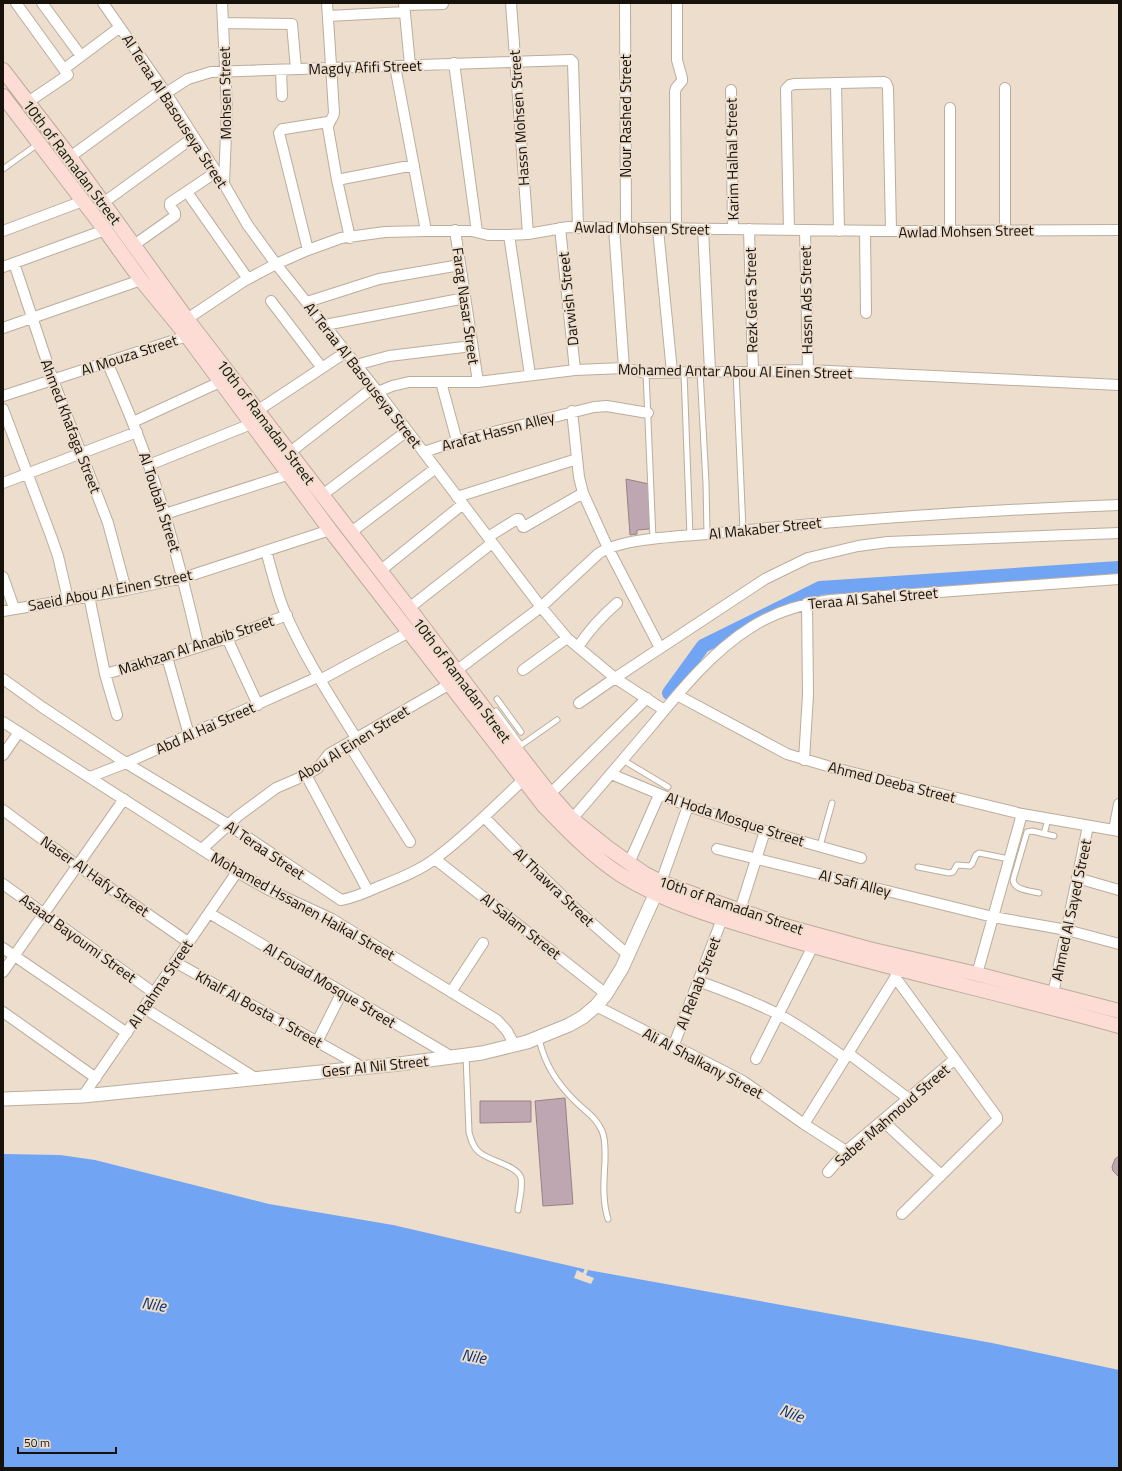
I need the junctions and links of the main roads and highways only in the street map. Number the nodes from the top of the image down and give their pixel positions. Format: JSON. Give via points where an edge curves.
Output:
{"nodes":[{"id":1,"x":3,"y":70,"type":"edge"},
{"id":2,"x":3,"y":96,"type":"edge"},
{"id":3,"x":46,"y":124,"type":"junction"},
{"id":4,"x":35,"y":138,"type":"junction"},
{"id":5,"x":254,"y":417,"type":"junction"},
{"id":6,"x":453,"y":678,"type":"junction"},
{"id":7,"x":658,"y":888,"type":"junction"},
{"id":8,"x":1119,"y":1011,"type":"edge"},
{"id":9,"x":1119,"y":1026,"type":"edge"}],
"edges":[{"from":1,"to":3,"type":"main road","name":"10th of Ramadan Street"},
{"from":2,"to":4,"type":"main road","name":"10th of Ramadan Street"},
{"from":3,"to":4,"type":"main road"},
{"from":3,"to":5,"type":"main road","name":"10th of Ramadan Street","via":[[187,319]]},
{"from":4,"to":5,"type":"main road","name":"10th of Ramadan Street","via":[[220,382]]},
{"from":5,"to":6,"type":"main road","name":"10th of Ramadan Street","via":[[289,453],[380,571],[408,608]]},
{"from":5,"to":6,"type":"main road","name":"10th of Ramadan Street","via":[[330,530],[409,632]]},
{"from":6,"to":7,"type":"main road","name":"10th of Ramadan Street","via":[[493,714],[550,794],[572,819],[644,874]]},
{"from":6,"to":7,"type":"main road","name":"10th of Ramadan Street","via":[[523,780],[565,828],[620,874]]},
{"from":7,"to":8,"type":"main road","name":"10th of Ramadan Street","via":[[740,910],[785,926]]},
{"from":7,"to":9,"type":"main road","name":"10th of Ramadan Street","via":[[722,919],[898,973]]}]}
